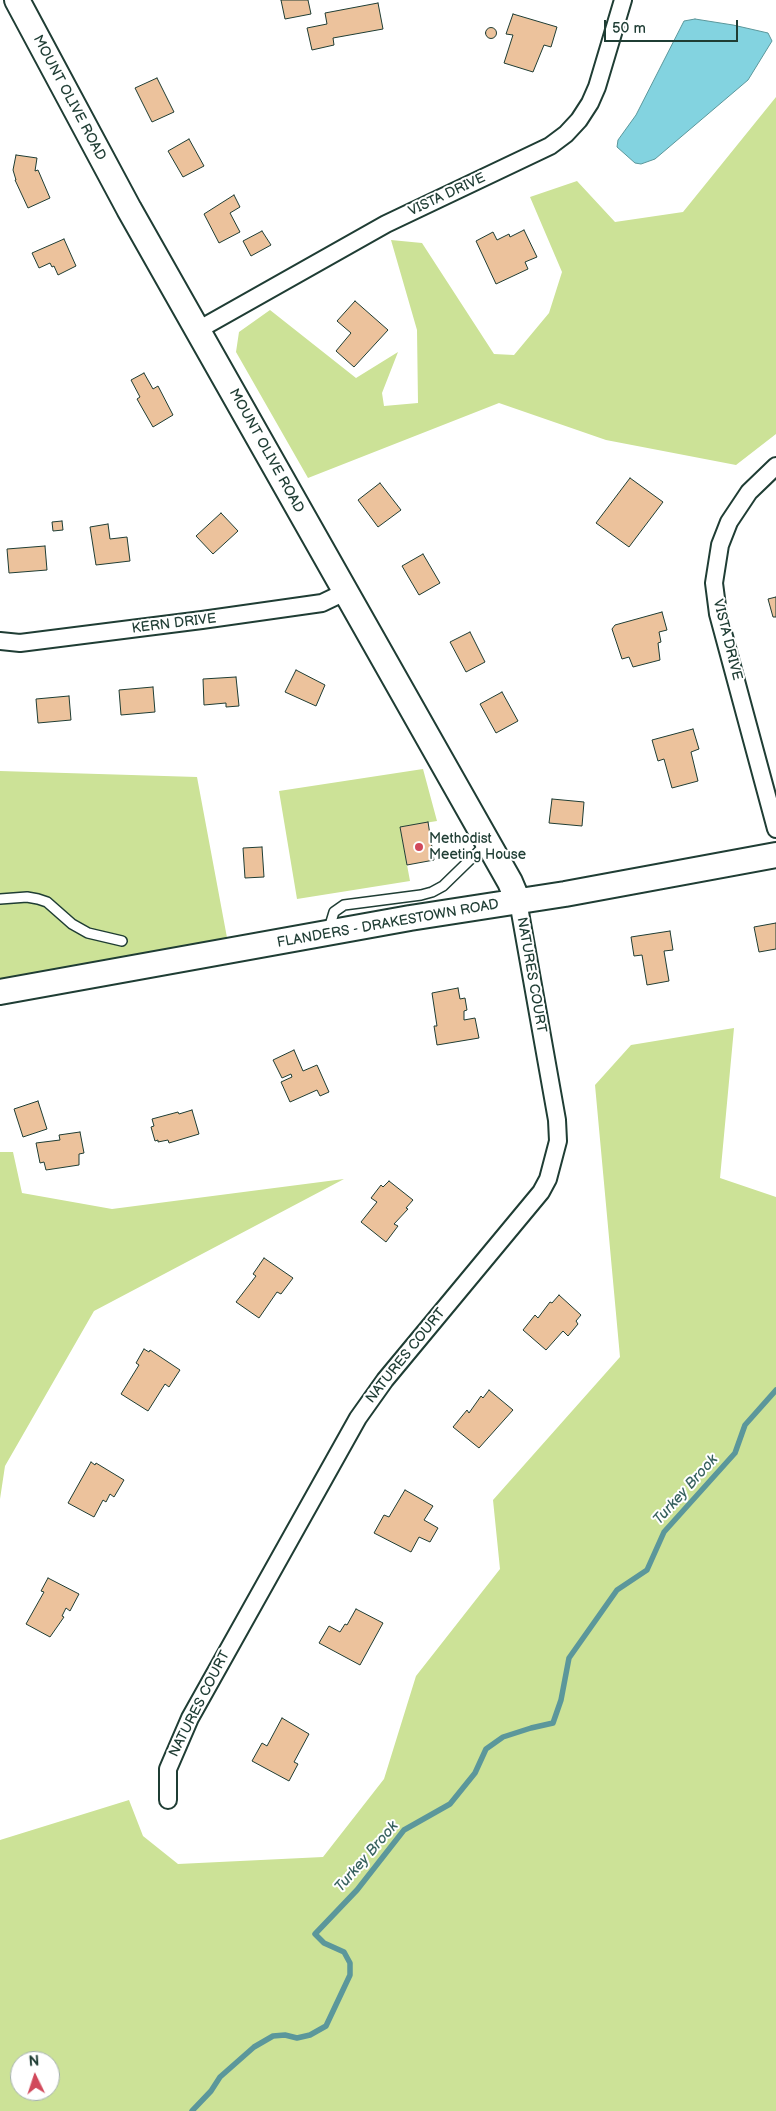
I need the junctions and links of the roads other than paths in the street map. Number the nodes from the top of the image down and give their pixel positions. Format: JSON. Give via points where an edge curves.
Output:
{"nodes":[{"id":1,"x":17,"y":0,"type":"edge"},
{"id":2,"x":624,"y":0,"type":"edge"},
{"id":3,"x":198,"y":330,"type":"junction"},
{"id":4,"x":776,"y":466,"type":"edge"},
{"id":5,"x":345,"y":592,"type":"junction"},
{"id":6,"x":0,"y":641,"type":"edge"},
{"id":7,"x":776,"y":829,"type":"edge"},
{"id":8,"x":490,"y":847,"type":"junction"},
{"id":9,"x":776,"y":855,"type":"edge"},
{"id":10,"x":0,"y":899,"type":"edge"},
{"id":11,"x":518,"y":901,"type":"junction"},
{"id":12,"x":332,"y":932,"type":"junction"},
{"id":13,"x":122,"y":941,"type":"dead end"},
{"id":14,"x":0,"y":992,"type":"edge"},
{"id":15,"x":168,"y":1800,"type":"dead end"}],
"edges":[{"from":1,"to":3,"type":"street","name":"MOUNT OLIVE ROAD"},
{"from":2,"to":3,"type":"street","name":"VISTA DRIVE","via":[[597,87],[579,120],[566,134],[550,146],[386,224]]},
{"from":3,"to":5,"type":"street","name":"MOUNT OLIVE ROAD"},
{"from":4,"to":7,"type":"street","name":"VISTA DRIVE","via":[[748,492],[729,522],[720,545],[714,583],[718,614]]},
{"from":5,"to":6,"type":"street","name":"KERN DRIVE","via":[[322,603],[20,643]]},
{"from":5,"to":8,"type":"street","name":"MOUNT OLIVE ROAD"},
{"from":8,"to":11,"type":"street","name":"MOUNT OLIVE ROAD"},
{"from":8,"to":12,"type":"lane","via":[[480,850],[443,886],[432,892],[344,905],[334,912]]},
{"from":9,"to":11,"type":"street","name":"FLANDERS - DRAKESTOWN ROAD"},
{"from":10,"to":13,"type":"lane","via":[[27,897],[47,902],[88,933]]},
{"from":11,"to":12,"type":"street","name":"FLANDERS - DRAKESTOWN ROAD"},
{"from":11,"to":15,"type":"street","name":"NATURES COURT","via":[[557,1120],[558,1141],[550,1173],[541,1192],[390,1374],[358,1418],[190,1718],[168,1769]]},
{"from":12,"to":14,"type":"street","name":"FLANDERS - DRAKESTOWN ROAD"}]}
